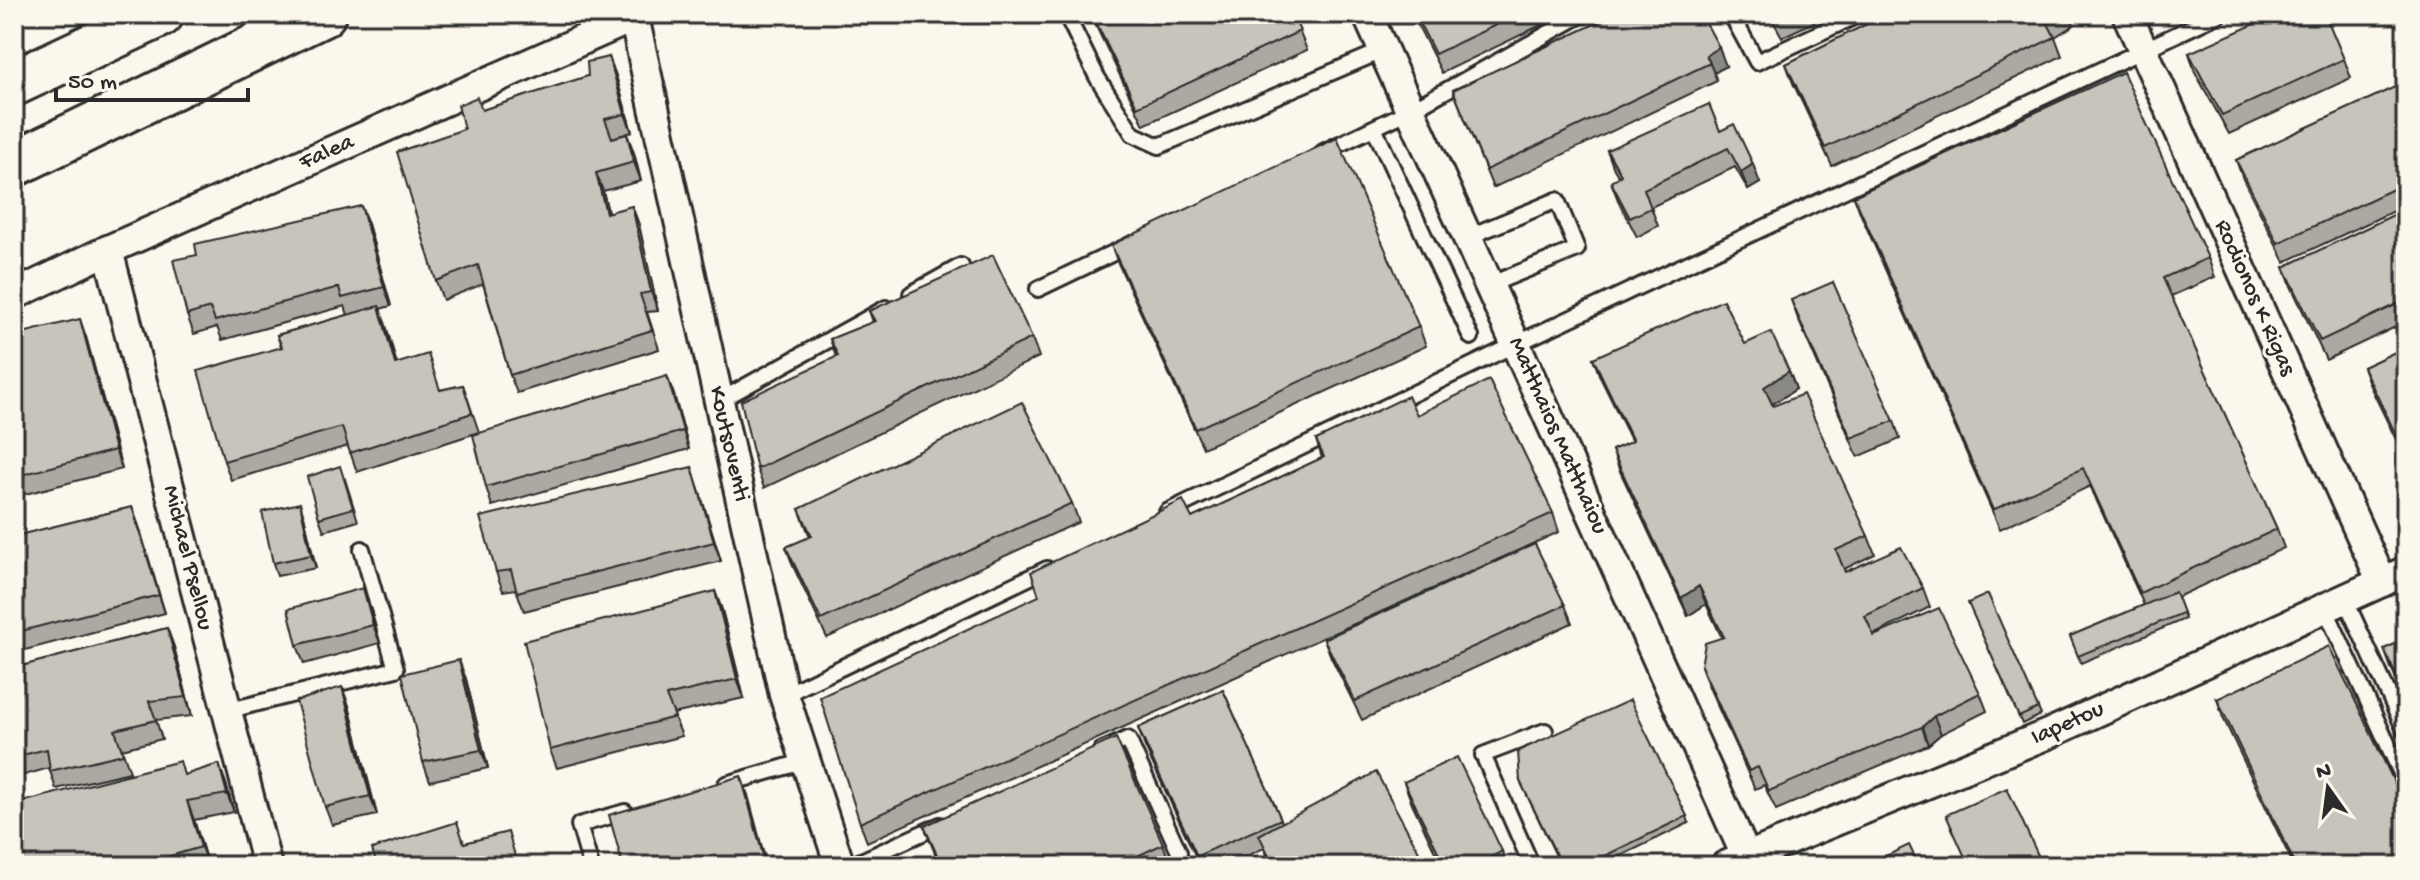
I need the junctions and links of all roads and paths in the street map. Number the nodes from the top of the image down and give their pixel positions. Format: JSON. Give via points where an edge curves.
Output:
{"nodes":[{"id":1,"x":151,"y":14,"type":"edge"},
{"id":2,"x":161,"y":14,"type":"edge"},
{"id":3,"x":271,"y":14,"type":"edge"},
{"id":4,"x":323,"y":14,"type":"edge"},
{"id":5,"x":1066,"y":14,"type":"edge"},
{"id":6,"x":1367,"y":14,"type":"edge"},
{"id":7,"x":1583,"y":14,"type":"edge"},
{"id":8,"x":1731,"y":14,"type":"edge"},
{"id":9,"x":1860,"y":14,"type":"edge"},
{"id":10,"x":2127,"y":14,"type":"edge"},
{"id":11,"x":2220,"y":14,"type":"edge"},
{"id":12,"x":637,"y":16,"type":"edge"},
{"id":13,"x":2143,"y":49,"type":"junction"},
{"id":14,"x":1384,"y":50,"type":"junction"},
{"id":15,"x":14,"y":66,"type":"edge"},
{"id":16,"x":14,"y":83,"type":"edge"},
{"id":17,"x":1411,"y":110,"type":"junction"},
{"id":18,"x":1374,"y":128,"type":"junction"},
{"id":19,"x":14,"y":134,"type":"edge"},
{"id":20,"x":1304,"y":161,"type":"edge"},
{"id":21,"x":14,"y":164,"type":"edge"},
{"id":22,"x":1150,"y":236,"type":"edge"},
{"id":23,"x":1468,"y":237,"type":"junction"},
{"id":24,"x":108,"y":250,"type":"junction"},
{"id":25,"x":961,"y":266,"type":"edge"},
{"id":26,"x":1489,"y":285,"type":"junction"},
{"id":27,"x":1038,"y":289,"type":"dead end"},
{"id":28,"x":14,"y":295,"type":"edge"},
{"id":29,"x":1471,"y":337,"type":"dead end"},
{"id":30,"x":1516,"y":344,"type":"junction"},
{"id":31,"x":719,"y":401,"type":"junction"},
{"id":32,"x":1157,"y":516,"type":"edge"},
{"id":33,"x":362,"y":549,"type":"dead end"},
{"id":34,"x":1057,"y":564,"type":"edge"},
{"id":35,"x":2394,"y":577,"type":"edge"},
{"id":36,"x":2335,"y":603,"type":"junction"},
{"id":37,"x":784,"y":695,"type":"junction"},
{"id":38,"x":226,"y":711,"type":"junction"},
{"id":39,"x":1545,"y":731,"type":"dead end"},
{"id":40,"x":2406,"y":732,"type":"edge"},
{"id":41,"x":1086,"y":758,"type":"edge"},
{"id":42,"x":806,"y":761,"type":"junction"},
{"id":43,"x":2406,"y":784,"type":"edge"},
{"id":44,"x":715,"y":787,"type":"edge"},
{"id":45,"x":640,"y":808,"type":"edge"},
{"id":46,"x":947,"y":822,"type":"edge"},
{"id":47,"x":1736,"y":862,"type":"edge"},
{"id":48,"x":267,"y":866,"type":"edge"},
{"id":49,"x":591,"y":866,"type":"edge"},
{"id":50,"x":840,"y":866,"type":"edge"},
{"id":51,"x":850,"y":866,"type":"edge"},
{"id":52,"x":1179,"y":866,"type":"edge"},
{"id":53,"x":1532,"y":866,"type":"edge"}],
"edges":[{"from":1,"to":15,"type":"highway"},
{"from":2,"to":16,"type":"highway"},
{"from":3,"to":19,"type":"highway"},
{"from":4,"to":21,"type":"highway"},
{"from":5,"to":14,"type":"lane","via":[[1133,134],[1159,146]]},
{"from":6,"to":14,"type":"street","name":"Matthaios Matthaiou"},
{"from":7,"to":17,"type":"lane"},
{"from":8,"to":9,"type":"lane","via":[[1757,62]]},
{"from":10,"to":13,"type":"street","name":"Rodionos K Rigas"},
{"from":11,"to":13,"type":"lane"},
{"from":12,"to":24,"type":"street","name":"Falea"},
{"from":12,"to":31,"type":"street","name":"Koutsoventi"},
{"from":13,"to":30,"type":"lane"},
{"from":13,"to":35,"type":"street","name":"Rodionos K Rigas"},
{"from":14,"to":17,"type":"street","name":"Matthaios Matthaiou"},
{"from":17,"to":18,"type":"lane"},
{"from":17,"to":23,"type":"street","name":"Matthaios Matthaiou"},
{"from":18,"to":20,"type":"lane"},
{"from":18,"to":29,"type":"lane"},
{"from":22,"to":27,"type":"lane"},
{"from":23,"to":26,"type":"street","name":"Matthaios Matthaiou"},
{"from":23,"to":26,"type":"lane","via":[[1557,200],[1577,249]]},
{"from":24,"to":28,"type":"street","name":"Falea"},
{"from":24,"to":38,"type":"street","name":"Michael Psellou"},
{"from":25,"to":31,"type":"lane"},
{"from":26,"to":30,"type":"street","name":"Matthaios Matthaiou"},
{"from":30,"to":32,"type":"lane"},
{"from":30,"to":47,"type":"street","name":"Matthaios Matthaiou"},
{"from":31,"to":37,"type":"street","name":"Koutsoventi"},
{"from":33,"to":38,"type":"lane","via":[[396,669]]},
{"from":34,"to":37,"type":"lane"},
{"from":35,"to":36,"type":"street","name":"Iapetou"},
{"from":36,"to":40,"type":"lane"},
{"from":36,"to":43,"type":"lane"},
{"from":36,"to":47,"type":"street","name":"Iapetou","via":[[2048,734]]},
{"from":37,"to":42,"type":"street","name":"Koutsoventi"},
{"from":38,"to":48,"type":"street","name":"Michael Psellou"},
{"from":39,"to":53,"type":"lane","via":[[1483,755]]},
{"from":41,"to":52,"type":"lane","via":[[1128,739],[1179,852]]},
{"from":42,"to":44,"type":"lane"},
{"from":42,"to":50,"type":"street","name":"Koutsoventi"},
{"from":45,"to":49,"type":"lane","via":[[579,825]]},
{"from":46,"to":51,"type":"lane"}]}
